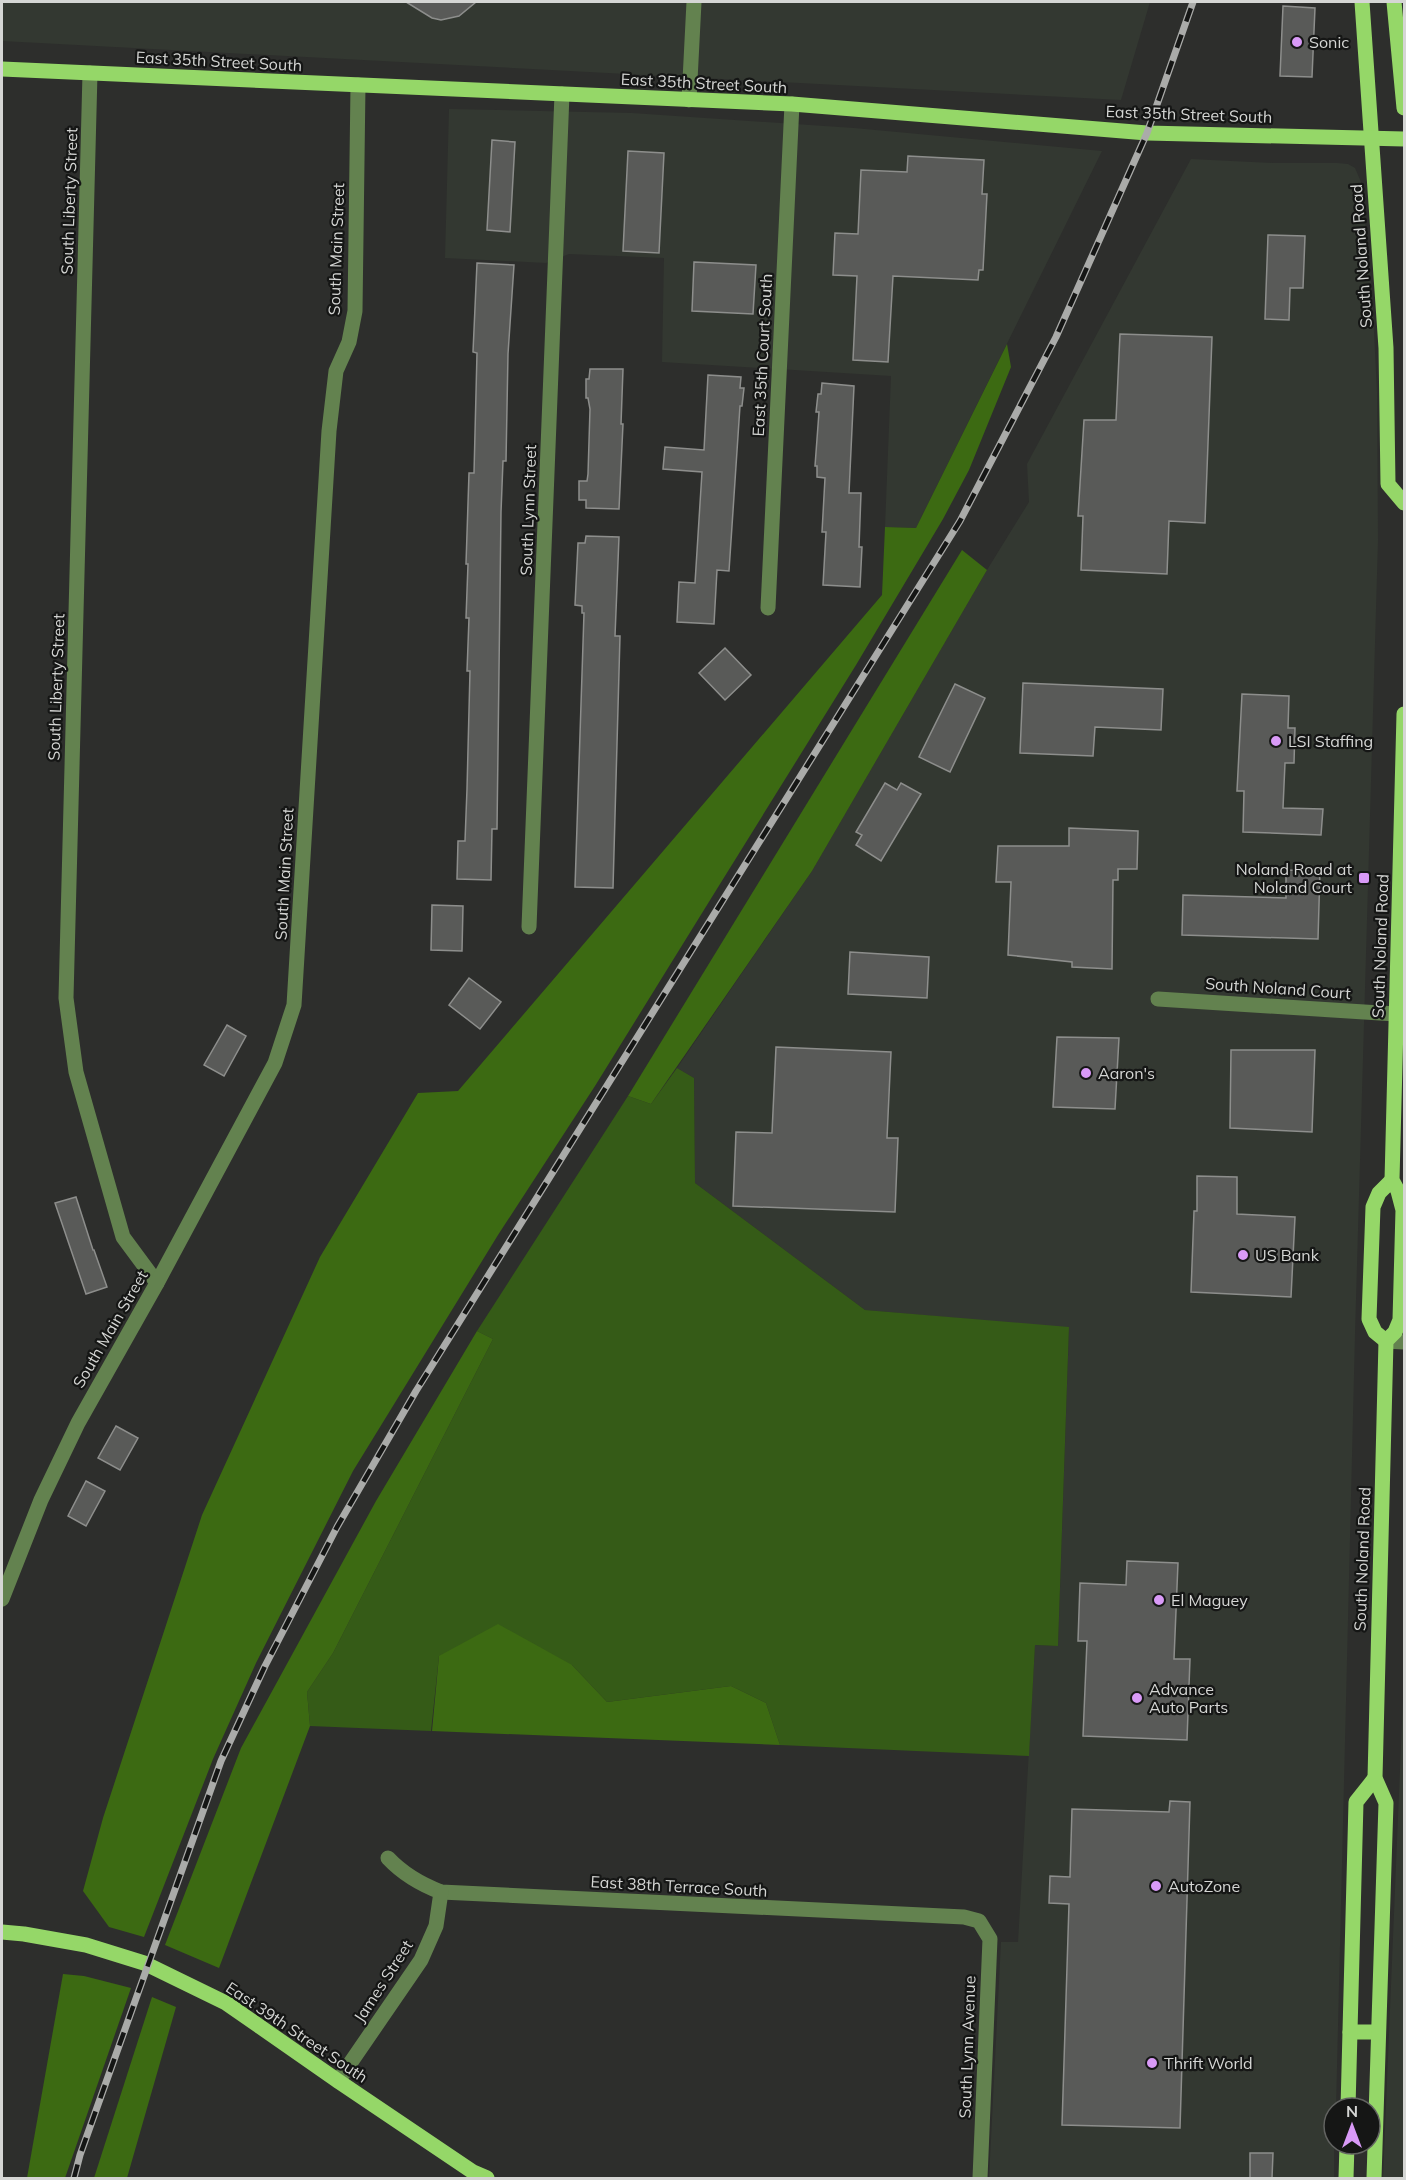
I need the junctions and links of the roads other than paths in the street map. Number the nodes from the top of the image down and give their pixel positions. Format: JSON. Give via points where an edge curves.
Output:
{"nodes":[{"id":1,"x":694,"y":2,"type":"edge"},
{"id":2,"x":1362,"y":2,"type":"edge"},
{"id":3,"x":1394,"y":2,"type":"edge"},
{"id":4,"x":2,"y":69,"type":"edge"},
{"id":5,"x":90,"y":73,"type":"junction"},
{"id":6,"x":358,"y":85,"type":"junction"},
{"id":7,"x":562,"y":94,"type":"junction"},
{"id":8,"x":689,"y":100,"type":"junction"},
{"id":9,"x":792,"y":104,"type":"junction"},
{"id":10,"x":1404,"y":108,"type":"edge"},
{"id":11,"x":1404,"y":139,"type":"edge"},
{"id":12,"x":1371,"y":140,"type":"junction"},
{"id":13,"x":1404,"y":503,"type":"edge"},
{"id":14,"x":768,"y":608,"type":"dead end"},
{"id":15,"x":1404,"y":714,"type":"edge"},
{"id":16,"x":530,"y":927,"type":"dead end"},
{"id":17,"x":1158,"y":999,"type":"dead end"},
{"id":18,"x":1396,"y":1014,"type":"junction"},
{"id":19,"x":1392,"y":1180,"type":"junction"},
{"id":20,"x":157,"y":1283,"type":"junction"},
{"id":21,"x":1386,"y":1341,"type":"junction"},
{"id":22,"x":1404,"y":1341,"type":"edge"},
{"id":23,"x":3,"y":1590,"type":"edge"},
{"id":24,"x":1375,"y":1778,"type":"junction"},
{"id":25,"x":388,"y":1857,"type":"dead end"},
{"id":26,"x":441,"y":1892,"type":"junction"},
{"id":27,"x":979,"y":1921,"type":"joint"},
{"id":28,"x":2,"y":1932,"type":"edge"},
{"id":29,"x":1350,"y":2032,"type":"junction"},
{"id":30,"x":1378,"y":2032,"type":"junction"},
{"id":31,"x":338,"y":2081,"type":"junction"},
{"id":32,"x":1348,"y":2096,"type":"edge"},
{"id":33,"x":1347,"y":2156,"type":"edge"},
{"id":34,"x":476,"y":2176,"type":"edge"},
{"id":35,"x":980,"y":2178,"type":"edge"},
{"id":36,"x":1346,"y":2178,"type":"edge"},
{"id":37,"x":1374,"y":2178,"type":"edge"}],
"edges":[{"from":1,"to":8,"type":"street"},
{"from":2,"to":12,"type":"main road","name":"South Noland Road"},
{"from":3,"to":10,"type":"main road"},
{"from":4,"to":5,"type":"main road","name":"East 35th Street South"},
{"from":5,"to":6,"type":"main road","name":"East 35th Street South"},
{"from":5,"to":20,"type":"street","name":"South Liberty Street","via":[[66,999],[76,1072],[123,1237]]},
{"from":6,"to":7,"type":"main road","name":"East 35th Street South"},
{"from":6,"to":20,"type":"street","name":"South Main Street","via":[[355,310],[349,342],[336,371],[329,431],[294,1005],[275,1063]]},
{"from":7,"to":8,"type":"main road","name":"East 35th Street South"},
{"from":7,"to":16,"type":"street","name":"South Lynn Street"},
{"from":8,"to":9,"type":"main road","name":"East 35th Street South"},
{"from":9,"to":12,"type":"main road","name":"East 35th Street South","via":[[1147,133]]},
{"from":9,"to":14,"type":"street","name":"East 35th Court South"},
{"from":11,"to":12,"type":"main road","name":"East 35th Street South"},
{"from":12,"to":13,"type":"main road","name":"South Noland Road","via":[[1386,348],[1388,484]]},
{"from":15,"to":18,"type":"main road","name":"South Noland Road"},
{"from":17,"to":18,"type":"street","name":"South Noland Court"},
{"from":18,"to":19,"type":"main road","name":"South Noland Road"},
{"from":19,"to":21,"type":"main road","name":"South Noland Road","via":[[1403,1210],[1400,1320]]},
{"from":19,"to":21,"type":"main road","via":[[1379,1193],[1373,1207],[1370,1319]]},
{"from":20,"to":23,"type":"street","name":"South Main Street","via":[[78,1423]]},
{"from":21,"to":22,"type":"street"},
{"from":21,"to":24,"type":"main road","name":"South Noland Road"},
{"from":24,"to":29,"type":"main road","via":[[1356,1802]]},
{"from":24,"to":30,"type":"main road","name":"South Noland Road","via":[[1386,1803]]},
{"from":25,"to":26,"type":"street","name":"East 38th Terrace South","via":[[418,1883]]},
{"from":26,"to":27,"type":"street","name":"East 38th Terrace South","via":[[964,1917]]},
{"from":26,"to":31,"type":"street","name":"James Street","via":[[436,1926],[421,1960]]},
{"from":27,"to":35,"type":"street","name":"South Lynn Avenue","via":[[990,1939]]},
{"from":28,"to":31,"type":"main road","name":"East 39th Street South","via":[[86,1945],[144,1963],[226,2003]]},
{"from":29,"to":30,"type":"main road"},
{"from":29,"to":32,"type":"main road"},
{"from":30,"to":37,"type":"main road","name":"South Noland Road"},
{"from":31,"to":34,"type":"main road","name":"East 39th Street South"},
{"from":33,"to":36,"type":"main road"}]}
